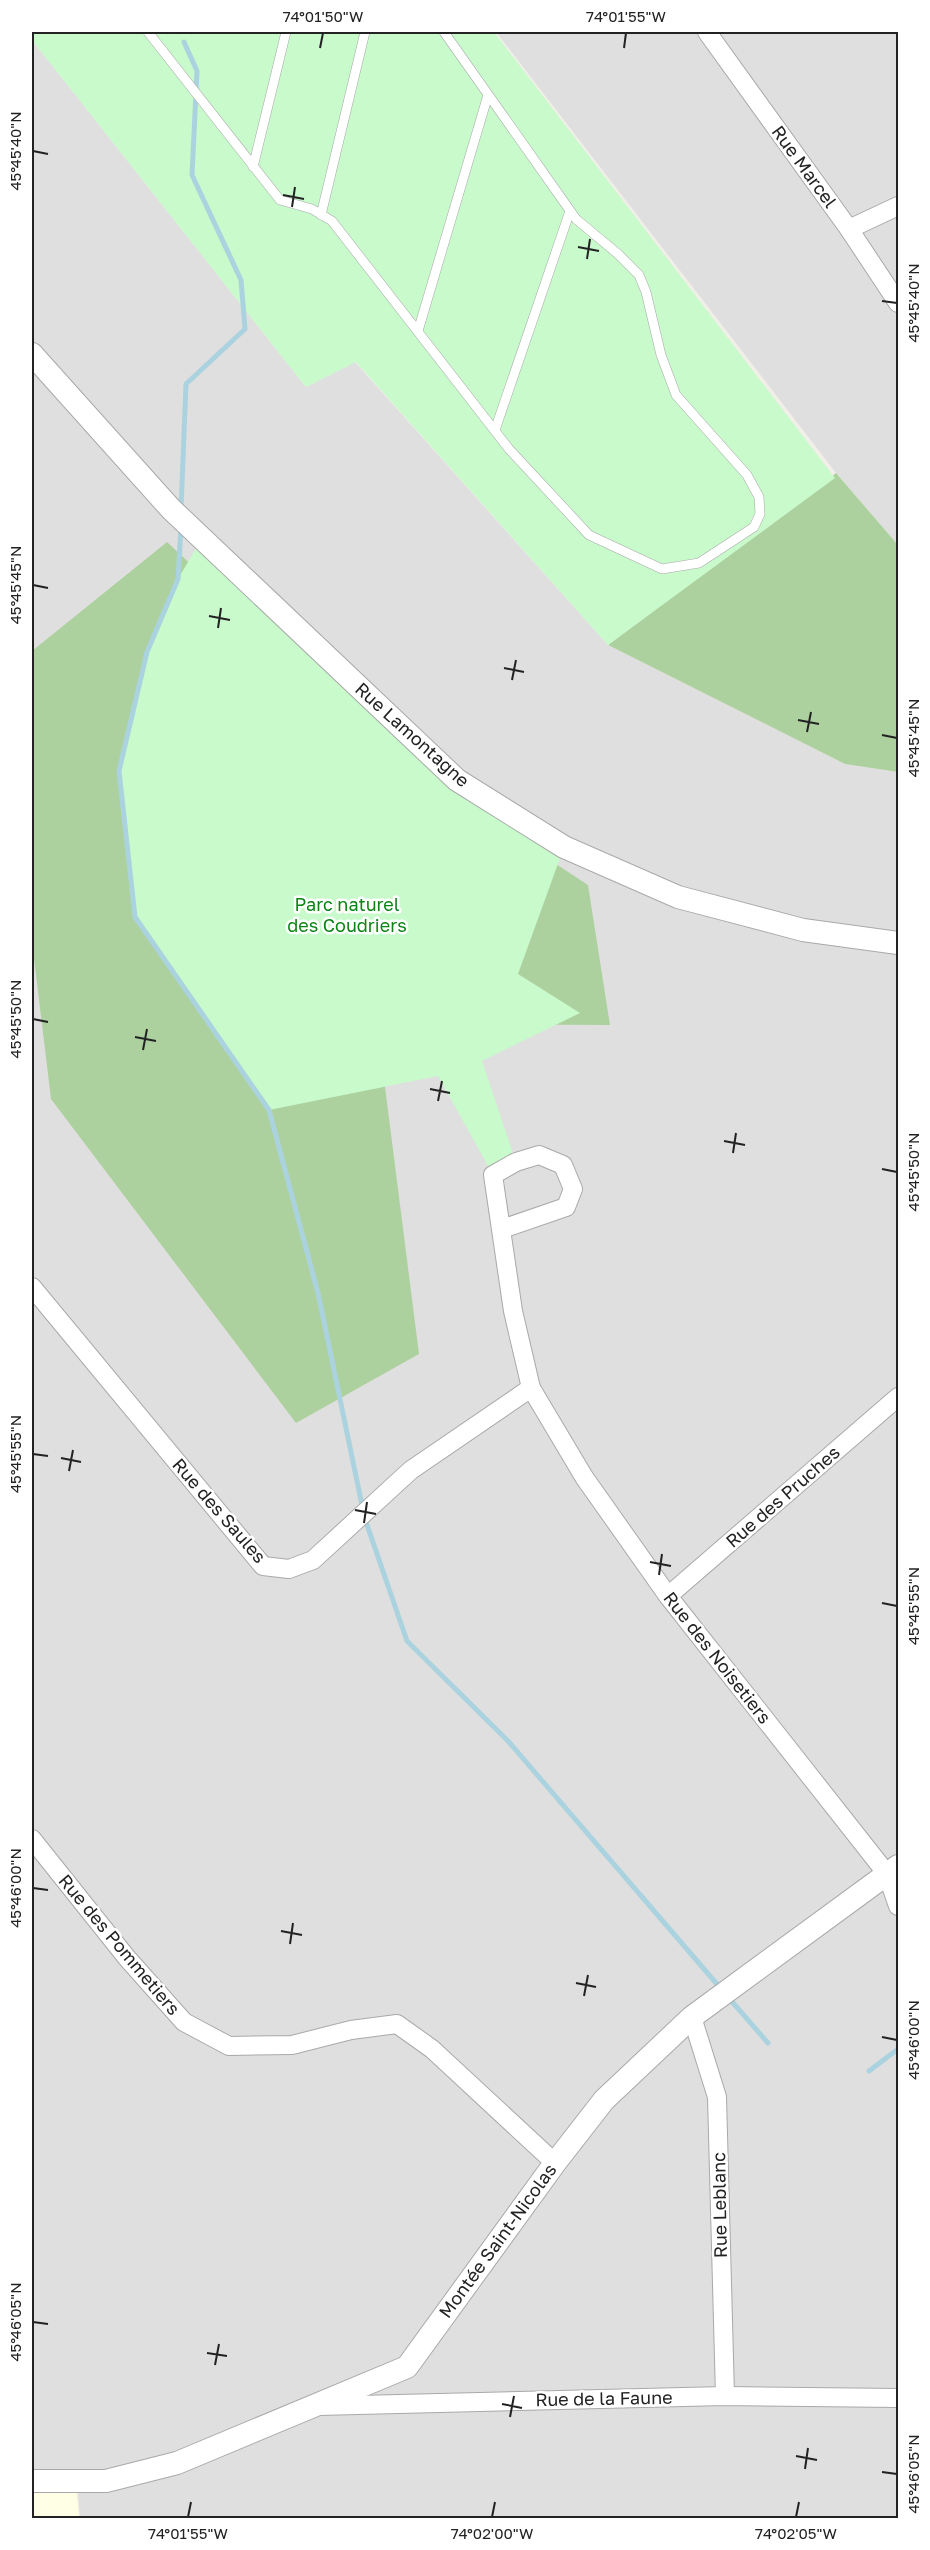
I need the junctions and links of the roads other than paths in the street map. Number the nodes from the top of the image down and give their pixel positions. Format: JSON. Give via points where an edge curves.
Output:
{"nodes":[{"id":1,"x":148,"y":32,"type":"edge"},
{"id":2,"x":286,"y":32,"type":"edge"},
{"id":3,"x":365,"y":32,"type":"edge"},
{"id":4,"x":444,"y":32,"type":"edge"},
{"id":5,"x":707,"y":32,"type":"edge"},
{"id":6,"x":488,"y":95,"type":"junction"},
{"id":7,"x":253,"y":166,"type":"junction"},
{"id":8,"x":898,"y":206,"type":"edge"},
{"id":9,"x":570,"y":211,"type":"junction"},
{"id":10,"x":321,"y":215,"type":"junction"},
{"id":11,"x":849,"y":229,"type":"junction"},
{"id":12,"x":898,"y":303,"type":"edge"},
{"id":13,"x":418,"y":332,"type":"junction"},
{"id":14,"x":35,"y":365,"type":"edge"},
{"id":15,"x":495,"y":430,"type":"junction"},
{"id":16,"x":898,"y":943,"type":"edge"},
{"id":17,"x":501,"y":1229,"type":"junction"},
{"id":18,"x":32,"y":1287,"type":"edge"},
{"id":19,"x":531,"y":1388,"type":"junction"},
{"id":20,"x":898,"y":1397,"type":"edge"},
{"id":21,"x":668,"y":1596,"type":"junction"},
{"id":22,"x":32,"y":1839,"type":"edge"},
{"id":23,"x":893,"y":1870,"type":"edge"},
{"id":24,"x":898,"y":1906,"type":"edge"},
{"id":25,"x":692,"y":2018,"type":"junction"},
{"id":26,"x":555,"y":2163,"type":"junction"},
{"id":27,"x":724,"y":2396,"type":"junction"},
{"id":28,"x":898,"y":2398,"type":"edge"},
{"id":29,"x":310,"y":2407,"type":"junction"},
{"id":30,"x":32,"y":2481,"type":"edge"}],
"edges":[{"from":1,"to":7,"type":"lane"},
{"from":2,"to":7,"type":"lane"},
{"from":3,"to":10,"type":"lane"},
{"from":4,"to":6,"type":"lane"},
{"from":5,"to":11,"type":"street","name":"Rue Marcel"},
{"from":6,"to":9,"type":"lane"},
{"from":6,"to":13,"type":"lane"},
{"from":7,"to":10,"type":"lane","via":[[280,200]]},
{"from":8,"to":11,"type":"street"},
{"from":9,"to":15,"type":"lane"},
{"from":9,"to":15,"type":"lane","via":[[639,275],[676,395],[747,475],[759,497],[760,514],[754,527],[699,563],[662,569],[589,535]]},
{"from":10,"to":13,"type":"lane","via":[[332,221]]},
{"from":11,"to":12,"type":"street","name":"Rue Marcel"},
{"from":13,"to":15,"type":"lane"},
{"from":14,"to":16,"type":"street","name":"Rue Lamontagne","via":[[171,509],[457,780],[564,847],[678,897],[803,930]]},
{"from":17,"to":17,"type":"street","name":"Rue des Noisetiers","via":[[566,1207],[573,1189],[563,1165],[539,1155],[493,1175]]},
{"from":17,"to":19,"type":"street","name":"Rue des Noisetiers","via":[[513,1311]]},
{"from":18,"to":19,"type":"street","name":"Rue des Saules","via":[[263,1566],[288,1569],[313,1560],[411,1470]]},
{"from":19,"to":21,"type":"street","name":"Rue des Noisetiers","via":[[584,1477]]},
{"from":20,"to":21,"type":"street","name":"Rue des Pruches"},
{"from":21,"to":23,"type":"street","name":"Rue des Noisetiers"},
{"from":22,"to":26,"type":"street","name":"Rue des Pommetiers","via":[[184,2022],[229,2046],[292,2045],[351,2030],[397,2024],[432,2049]]},
{"from":23,"to":24,"type":"street","name":"Rue des Noisetiers"},
{"from":23,"to":25,"type":"street","name":"Montée Saint-Nicolas"},
{"from":25,"to":26,"type":"street","name":"Montée Saint-Nicolas","via":[[604,2100]]},
{"from":25,"to":27,"type":"street","name":"Rue Leblanc","via":[[717,2097]]},
{"from":26,"to":29,"type":"street","name":"Montée Saint-Nicolas","via":[[407,2367]]},
{"from":27,"to":28,"type":"street","name":"Rue de la Faune"},
{"from":27,"to":29,"type":"street","name":"Rue de la Faune"},
{"from":29,"to":30,"type":"street","name":"Montée Saint-Nicolas","via":[[177,2463],[106,2481]]}]}
